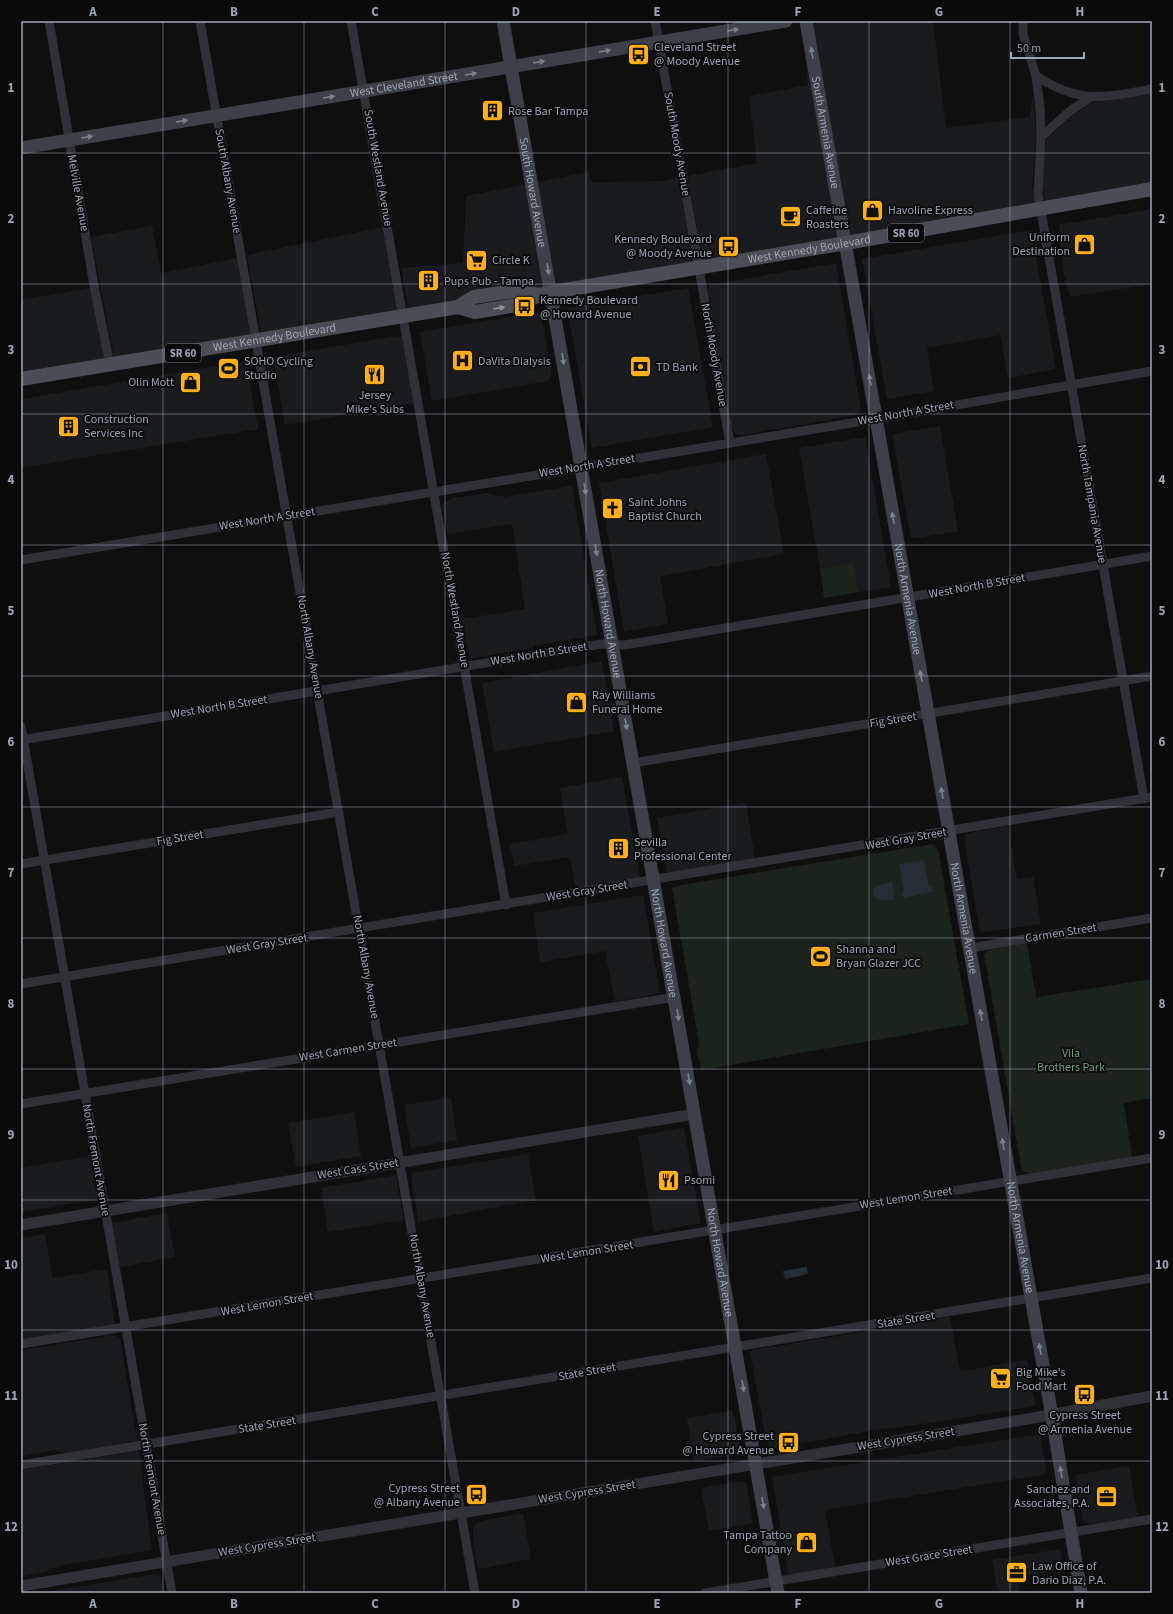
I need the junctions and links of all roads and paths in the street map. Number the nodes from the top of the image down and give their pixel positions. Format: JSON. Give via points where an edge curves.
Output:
{"nodes":[{"id":1,"x":48,"y":21,"type":"edge"},
{"id":2,"x":200,"y":21,"type":"edge"},
{"id":3,"x":351,"y":21,"type":"edge"},
{"id":4,"x":504,"y":21,"type":"edge"},
{"id":5,"x":655,"y":21,"type":"edge"},
{"id":6,"x":786,"y":21,"type":"edge"},
{"id":7,"x":806,"y":21,"type":"edge"},
{"id":8,"x":1021,"y":23,"type":"edge"},
{"id":9,"x":659,"y":42,"type":"junction"},
{"id":10,"x":511,"y":67,"type":"junction"},
{"id":11,"x":1036,"y":76,"type":"junction"},
{"id":12,"x":1152,"y":89,"type":"edge"},
{"id":13,"x":364,"y":91,"type":"junction"},
{"id":14,"x":1091,"y":97,"type":"junction"},
{"id":15,"x":216,"y":116,"type":"junction"},
{"id":16,"x":1041,"y":137,"type":"junction"},
{"id":17,"x":69,"y":140,"type":"junction"},
{"id":18,"x":21,"y":148,"type":"edge"},
{"id":19,"x":1152,"y":189,"type":"edge"},
{"id":20,"x":1041,"y":209,"type":"junction"},
{"id":21,"x":846,"y":243,"type":"junction"},
{"id":22,"x":698,"y":268,"type":"junction"},
{"id":23,"x":552,"y":292,"type":"junction"},
{"id":24,"x":404,"y":316,"type":"junction"},
{"id":25,"x":256,"y":340,"type":"junction"},
{"id":26,"x":110,"y":365,"type":"junction"},
{"id":27,"x":1152,"y":371,"type":"edge"},
{"id":28,"x":21,"y":379,"type":"edge"},
{"id":29,"x":1071,"y":385,"type":"junction"},
{"id":30,"x":876,"y":419,"type":"junction"},
{"id":31,"x":730,"y":443,"type":"junction"},
{"id":32,"x":581,"y":467,"type":"junction"},
{"id":33,"x":435,"y":492,"type":"junction"},
{"id":34,"x":287,"y":516,"type":"junction"},
{"id":35,"x":1152,"y":556,"type":"edge"},
{"id":36,"x":21,"y":560,"type":"edge"},
{"id":37,"x":1103,"y":564,"type":"junction"},
{"id":38,"x":907,"y":598,"type":"junction"},
{"id":39,"x":612,"y":644,"type":"junction"},
{"id":40,"x":465,"y":666,"type":"junction"},
{"id":41,"x":1152,"y":676,"type":"edge"},
{"id":42,"x":1123,"y":681,"type":"junction"},
{"id":43,"x":318,"y":691,"type":"junction"},
{"id":44,"x":928,"y":714,"type":"junction"},
{"id":45,"x":21,"y":726,"type":"edge"},
{"id":46,"x":22,"y":740,"type":"edge"},
{"id":47,"x":633,"y":763,"type":"junction"},
{"id":48,"x":1148,"y":798,"type":"edge"},
{"id":49,"x":339,"y":812,"type":"junction"},
{"id":50,"x":949,"y":832,"type":"junction"},
{"id":51,"x":45,"y":860,"type":"junction"},
{"id":52,"x":21,"y":864,"type":"edge"},
{"id":53,"x":654,"y":880,"type":"junction"},
{"id":54,"x":506,"y":905,"type":"junction"},
{"id":55,"x":1152,"y":918,"type":"edge"},
{"id":56,"x":359,"y":929,"type":"junction"},
{"id":57,"x":970,"y":948,"type":"junction"},
{"id":58,"x":65,"y":977,"type":"junction"},
{"id":59,"x":21,"y":984,"type":"edge"},
{"id":60,"x":675,"y":996,"type":"junction"},
{"id":61,"x":380,"y":1045,"type":"junction"},
{"id":62,"x":85,"y":1093,"type":"junction"},
{"id":63,"x":21,"y":1104,"type":"edge"},
{"id":64,"x":695,"y":1114,"type":"junction"},
{"id":65,"x":1152,"y":1158,"type":"edge"},
{"id":66,"x":400,"y":1162,"type":"junction"},
{"id":67,"x":1010,"y":1182,"type":"junction"},
{"id":68,"x":105,"y":1211,"type":"junction"},
{"id":69,"x":21,"y":1225,"type":"edge"},
{"id":70,"x":716,"y":1231,"type":"junction"},
{"id":71,"x":421,"y":1278,"type":"junction"},
{"id":72,"x":1152,"y":1278,"type":"edge"},
{"id":73,"x":1031,"y":1299,"type":"junction"},
{"id":74,"x":125,"y":1328,"type":"junction"},
{"id":75,"x":21,"y":1344,"type":"edge"},
{"id":76,"x":736,"y":1347,"type":"junction"},
{"id":77,"x":1152,"y":1396,"type":"edge"},
{"id":78,"x":442,"y":1397,"type":"junction"},
{"id":79,"x":1051,"y":1415,"type":"junction"},
{"id":80,"x":146,"y":1445,"type":"junction"},
{"id":81,"x":756,"y":1464,"type":"junction"},
{"id":82,"x":21,"y":1465,"type":"edge"},
{"id":83,"x":462,"y":1513,"type":"junction"},
{"id":84,"x":1152,"y":1519,"type":"edge"},
{"id":85,"x":1070,"y":1533,"type":"junction"},
{"id":86,"x":167,"y":1562,"type":"junction"},
{"id":87,"x":21,"y":1586,"type":"edge"},
{"id":88,"x":777,"y":1587,"type":"edge"},
{"id":89,"x":172,"y":1593,"type":"edge"},
{"id":90,"x":475,"y":1593,"type":"edge"},
{"id":91,"x":705,"y":1593,"type":"edge"},
{"id":92,"x":1080,"y":1593,"type":"edge"}],
"edges":[{"from":1,"to":17,"type":"street","name":"Melville Avenue"},
{"from":2,"to":15,"type":"street","name":"South Albany Avenue"},
{"from":3,"to":13,"type":"street","name":"South Westland Avenue"},
{"from":4,"to":10,"type":"main road","name":"South Howard Avenue"},
{"from":5,"to":9,"type":"street","name":"South Moody Avenue"},
{"from":9,"to":6,"type":"main road","name":"West Cleveland Street","one_way":true},
{"from":21,"to":7,"type":"main road","name":"South Armenia Avenue","one_way":true},
{"from":8,"to":11,"type":"street","name":"North Tampania Avenue"},
{"from":10,"to":9,"type":"main road","name":"West Cleveland Street","one_way":true},
{"from":9,"to":22,"type":"street","name":"South Moody Avenue"},
{"from":13,"to":10,"type":"main road","name":"West Cleveland Street","one_way":true},
{"from":10,"to":23,"type":"main road","name":"South Howard Avenue","one_way":true},
{"from":11,"to":14,"type":"street","via":[[1068,92]]},
{"from":11,"to":16,"type":"street","name":"North Tampania Avenue"},
{"from":12,"to":14,"type":"street"},
{"from":15,"to":13,"type":"main road","name":"West Cleveland Street","one_way":true},
{"from":13,"to":24,"type":"street","name":"South Westland Avenue"},
{"from":14,"to":16,"type":"street","via":[[1070,110]]},
{"from":17,"to":15,"type":"main road","name":"West Cleveland Street","one_way":true},
{"from":15,"to":25,"type":"street","name":"South Albany Avenue"},
{"from":16,"to":20,"type":"street","name":"North Tampania Avenue","via":[[1037,179]]},
{"from":17,"to":18,"type":"main road","name":"West Cleveland Street"},
{"from":17,"to":26,"type":"street","name":"Melville Avenue"},
{"from":19,"to":20,"type":"main road","name":"West Kennedy Boulevard","number":"SR 60"},
{"from":20,"to":21,"type":"main road","name":"West Kennedy Boulevard","number":"SR 60"},
{"from":20,"to":29,"type":"street","name":"North Tampania Avenue"},
{"from":21,"to":22,"type":"main road","name":"West Kennedy Boulevard","number":"SR 60"},
{"from":30,"to":21,"type":"main road","name":"North Armenia Avenue","one_way":true},
{"from":22,"to":23,"type":"main road","name":"West Kennedy Boulevard","number":"SR 60"},
{"from":22,"to":31,"type":"street","name":"North Moody Avenue"},
{"from":23,"to":24,"type":"main road","name":"West Kennedy Boulevard","number":"SR 60","via":[[538,295],[520,290],[474,297],[458,307]]},
{"from":23,"to":32,"type":"main road","name":"North Howard Avenue","one_way":true},
{"from":24,"to":25,"type":"main road","name":"West Kennedy Boulevard","number":"SR 60"},
{"from":24,"to":33,"type":"street","name":"North Westland Avenue"},
{"from":25,"to":26,"type":"main road","name":"West Kennedy Boulevard","number":"SR 60"},
{"from":25,"to":34,"type":"street","name":"North Albany Avenue"},
{"from":26,"to":28,"type":"main road","name":"West Kennedy Boulevard","number":"SR 60"},
{"from":27,"to":29,"type":"street","name":"West North A Street"},
{"from":29,"to":30,"type":"street","name":"West North A Street"},
{"from":29,"to":37,"type":"street","name":"North Tampania Avenue"},
{"from":30,"to":31,"type":"street","name":"West North A Street"},
{"from":38,"to":30,"type":"main road","name":"North Armenia Avenue","one_way":true},
{"from":31,"to":32,"type":"street","name":"West North A Street"},
{"from":32,"to":33,"type":"street","name":"West North A Street"},
{"from":32,"to":39,"type":"main road","name":"North Howard Avenue","one_way":true},
{"from":33,"to":34,"type":"street","name":"West North A Street"},
{"from":33,"to":40,"type":"street","name":"North Westland Avenue"},
{"from":34,"to":36,"type":"street","name":"West North A Street"},
{"from":34,"to":43,"type":"street","name":"North Albany Avenue"},
{"from":35,"to":37,"type":"street","name":"West North B Street"},
{"from":37,"to":38,"type":"street","name":"West North B Street"},
{"from":37,"to":42,"type":"street","name":"North Tampania Avenue"},
{"from":38,"to":39,"type":"street","name":"West North B Street","via":[[625,645]]},
{"from":44,"to":38,"type":"main road","name":"North Armenia Avenue","one_way":true},
{"from":39,"to":40,"type":"street","name":"West North B Street"},
{"from":39,"to":47,"type":"main road","name":"North Howard Avenue","one_way":true},
{"from":40,"to":43,"type":"street","name":"West North B Street"},
{"from":40,"to":54,"type":"street","name":"North Westland Avenue"},
{"from":41,"to":42,"type":"street","name":"Fig Street"},
{"from":42,"to":44,"type":"street","name":"Fig Street"},
{"from":42,"to":48,"type":"street","name":"North Tampania Avenue"},
{"from":43,"to":46,"type":"street","name":"West North B Street"},
{"from":43,"to":49,"type":"street","name":"North Albany Avenue"},
{"from":44,"to":47,"type":"street","name":"Fig Street"},
{"from":50,"to":44,"type":"main road","name":"North Armenia Avenue","one_way":true},
{"from":45,"to":46,"type":"street","name":"North Fremont Avenue"},
{"from":46,"to":51,"type":"street","name":"North Fremont Avenue"},
{"from":47,"to":53,"type":"main road","name":"North Howard Avenue"},
{"from":48,"to":50,"type":"street","name":"West Gray Street"},
{"from":49,"to":51,"type":"street","name":"Fig Street"},
{"from":49,"to":56,"type":"street","name":"North Albany Avenue"},
{"from":50,"to":53,"type":"street","name":"West Gray Street"},
{"from":50,"to":57,"type":"main road","name":"North Armenia Avenue"},
{"from":51,"to":52,"type":"street","name":"Fig Street"},
{"from":51,"to":58,"type":"street","name":"North Fremont Avenue"},
{"from":53,"to":54,"type":"street","name":"West Gray Street"},
{"from":53,"to":60,"type":"main road","name":"North Howard Avenue"},
{"from":54,"to":56,"type":"street","name":"West Gray Street"},
{"from":55,"to":57,"type":"street","name":"Carmen Street"},
{"from":56,"to":58,"type":"street","name":"West Gray Street"},
{"from":56,"to":61,"type":"street","name":"North Albany Avenue"},
{"from":67,"to":57,"type":"main road","name":"North Armenia Avenue","one_way":true},
{"from":58,"to":59,"type":"street","name":"West Gray Street"},
{"from":58,"to":62,"type":"street","name":"North Fremont Avenue"},
{"from":60,"to":61,"type":"street","name":"West Carmen Street"},
{"from":60,"to":64,"type":"main road","name":"North Howard Avenue","one_way":true},
{"from":61,"to":62,"type":"street","name":"West Carmen Street"},
{"from":61,"to":66,"type":"street","name":"North Albany Avenue"},
{"from":62,"to":63,"type":"street","name":"West Carmen Street"},
{"from":62,"to":68,"type":"street","name":"North Fremont Avenue"},
{"from":64,"to":66,"type":"street","name":"West Cass Street"},
{"from":64,"to":70,"type":"main road","name":"North Howard Avenue"},
{"from":65,"to":67,"type":"street","name":"West Lemon Street"},
{"from":66,"to":68,"type":"street","name":"West Cass Street"},
{"from":66,"to":71,"type":"street","name":"North Albany Avenue"},
{"from":67,"to":70,"type":"street","name":"West Lemon Street"},
{"from":67,"to":73,"type":"main road","name":"North Armenia Avenue"},
{"from":68,"to":69,"type":"street","name":"West Cass Street"},
{"from":68,"to":74,"type":"street","name":"North Fremont Avenue"},
{"from":70,"to":71,"type":"street","name":"West Lemon Street"},
{"from":70,"to":76,"type":"main road","name":"North Howard Avenue"},
{"from":71,"to":74,"type":"street","name":"West Lemon Street"},
{"from":71,"to":78,"type":"street","name":"North Albany Avenue"},
{"from":72,"to":73,"type":"street","name":"State Street"},
{"from":73,"to":76,"type":"street","name":"State Street"},
{"from":79,"to":73,"type":"main road","name":"North Armenia Avenue","one_way":true},
{"from":74,"to":75,"type":"street","name":"West Lemon Street"},
{"from":74,"to":80,"type":"street","name":"North Fremont Avenue"},
{"from":76,"to":78,"type":"street","name":"State Street"},
{"from":76,"to":81,"type":"main road","name":"North Howard Avenue","one_way":true},
{"from":77,"to":79,"type":"street","name":"West Cypress Street"},
{"from":78,"to":80,"type":"street","name":"State Street"},
{"from":78,"to":83,"type":"street","name":"North Albany Avenue"},
{"from":79,"to":81,"type":"street","name":"West Cypress Street"},
{"from":85,"to":79,"type":"main road","name":"North Armenia Avenue","one_way":true},
{"from":80,"to":82,"type":"street","name":"State Street"},
{"from":80,"to":86,"type":"street","name":"North Fremont Avenue"},
{"from":81,"to":83,"type":"street","name":"West Cypress Street"},
{"from":81,"to":88,"type":"main road","name":"North Howard Avenue","one_way":true},
{"from":83,"to":86,"type":"street","name":"West Cypress Street"},
{"from":83,"to":90,"type":"street","name":"North Albany Avenue"},
{"from":84,"to":85,"type":"street","name":"West Grace Street"},
{"from":85,"to":88,"type":"street","name":"West Grace Street"},
{"from":85,"to":92,"type":"main road","name":"North Armenia Avenue"},
{"from":86,"to":87,"type":"street","name":"West Cypress Street"},
{"from":86,"to":89,"type":"street","name":"North Fremont Avenue"},
{"from":88,"to":91,"type":"street","name":"West Grace Street"}]}
